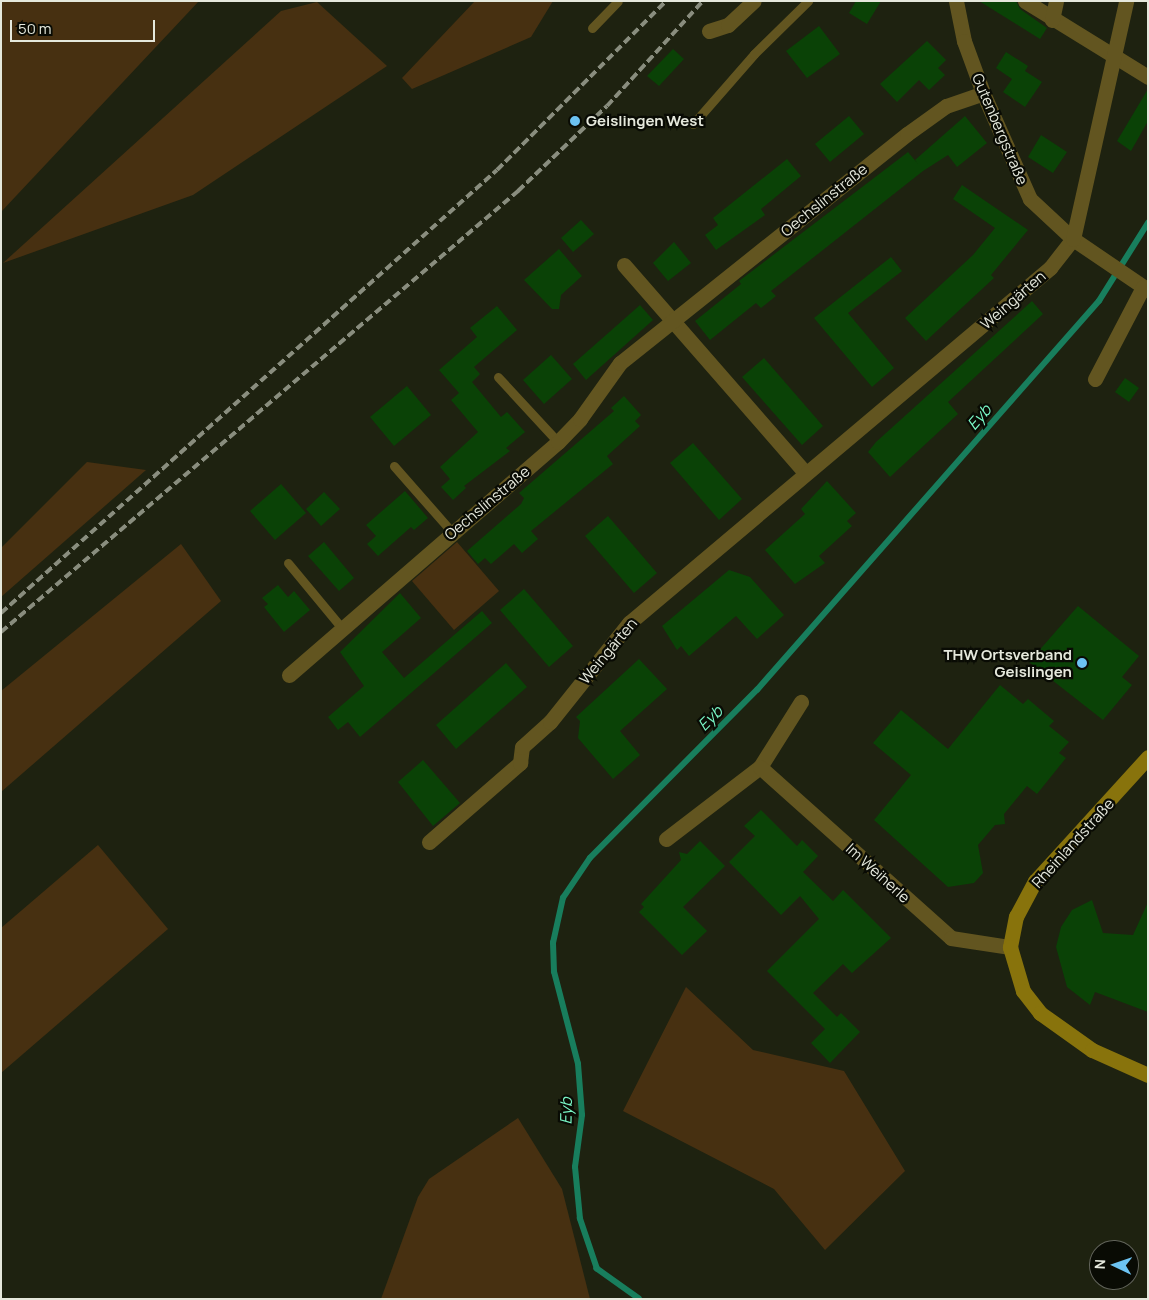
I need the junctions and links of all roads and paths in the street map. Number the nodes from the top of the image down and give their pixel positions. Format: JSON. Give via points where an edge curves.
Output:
{"nodes":[{"id":1,"x":618,"y":1,"type":"edge"},
{"id":2,"x":754,"y":1,"type":"edge"},
{"id":3,"x":808,"y":1,"type":"edge"},
{"id":4,"x":956,"y":1,"type":"edge"},
{"id":5,"x":1025,"y":1,"type":"edge"},
{"id":6,"x":1056,"y":1,"type":"edge"},
{"id":7,"x":1126,"y":1,"type":"edge"},
{"id":8,"x":1052,"y":20,"type":"junction"},
{"id":9,"x":592,"y":28,"type":"dead end"},
{"id":10,"x":709,"y":31,"type":"dead end"},
{"id":11,"x":1113,"y":58,"type":"junction"},
{"id":12,"x":1148,"y":77,"type":"edge"},
{"id":13,"x":983,"y":93,"type":"junction"},
{"id":14,"x":693,"y":124,"type":"dead end"},
{"id":15,"x":1073,"y":239,"type":"junction"},
{"id":16,"x":624,"y":265,"type":"dead end"},
{"id":17,"x":1143,"y":285,"type":"edge"},
{"id":18,"x":674,"y":321,"type":"junction"},
{"id":19,"x":498,"y":378,"type":"dead end"},
{"id":20,"x":1095,"y":379,"type":"dead end"},
{"id":21,"x":558,"y":442,"type":"junction"},
{"id":22,"x":394,"y":466,"type":"dead end"},
{"id":23,"x":804,"y":471,"type":"junction"},
{"id":24,"x":452,"y":532,"type":"junction"},
{"id":25,"x":288,"y":563,"type":"dead end"},
{"id":26,"x":341,"y":626,"type":"junction"},
{"id":27,"x":289,"y":675,"type":"dead end"},
{"id":28,"x":801,"y":702,"type":"dead end"},
{"id":29,"x":1148,"y":757,"type":"edge"},
{"id":30,"x":760,"y":767,"type":"junction"},
{"id":31,"x":666,"y":839,"type":"dead end"},
{"id":32,"x":429,"y":842,"type":"dead end"},
{"id":33,"x":1010,"y":947,"type":"junction"},
{"id":34,"x":1148,"y":1076,"type":"edge"}],
"edges":[{"from":1,"to":9,"type":"lane"},
{"from":2,"to":10,"type":"street","via":[[728,25]]},
{"from":3,"to":14,"type":"lane","via":[[754,54]]},
{"from":4,"to":13,"type":"street","name":"Gutenbergstraße","via":[[964,41]]},
{"from":5,"to":8,"type":"street"},
{"from":6,"to":8,"type":"street"},
{"from":7,"to":11,"type":"street","name":"Weingärten"},
{"from":8,"to":11,"type":"street"},
{"from":11,"to":12,"type":"street"},
{"from":11,"to":15,"type":"street","name":"Weingärten"},
{"from":13,"to":15,"type":"street","name":"Gutenbergstraße","via":[[1030,199]]},
{"from":13,"to":18,"type":"street","name":"Oechslinstraße","via":[[946,106],[907,134]]},
{"from":15,"to":17,"type":"street","name":"Gutenbergstraße"},
{"from":15,"to":23,"type":"street","name":"Weingärten","via":[[1050,268],[1009,304]]},
{"from":16,"to":18,"type":"street"},
{"from":17,"to":20,"type":"street"},
{"from":18,"to":21,"type":"street","name":"Oechslinstraße","via":[[620,363],[580,419]]},
{"from":18,"to":23,"type":"street"},
{"from":19,"to":21,"type":"lane"},
{"from":21,"to":24,"type":"street","name":"Oechslinstraße"},
{"from":22,"to":24,"type":"lane"},
{"from":23,"to":32,"type":"street","name":"Weingärten","via":[[629,623],[550,722],[522,747],[520,762]]},
{"from":24,"to":26,"type":"street","name":"Oechslinstraße"},
{"from":25,"to":26,"type":"lane"},
{"from":26,"to":27,"type":"street","name":"Oechslinstraße"},
{"from":28,"to":30,"type":"street"},
{"from":29,"to":33,"type":"main road","name":"Rheinlandstraße","via":[[1035,882],[1016,916]]},
{"from":30,"to":31,"type":"street"},
{"from":30,"to":33,"type":"street","name":"Im Weiherle","via":[[951,938]]},
{"from":33,"to":34,"type":"main road","name":"Rheinlandstraße","via":[[1023,990],[1040,1013],[1092,1050]]}]}
